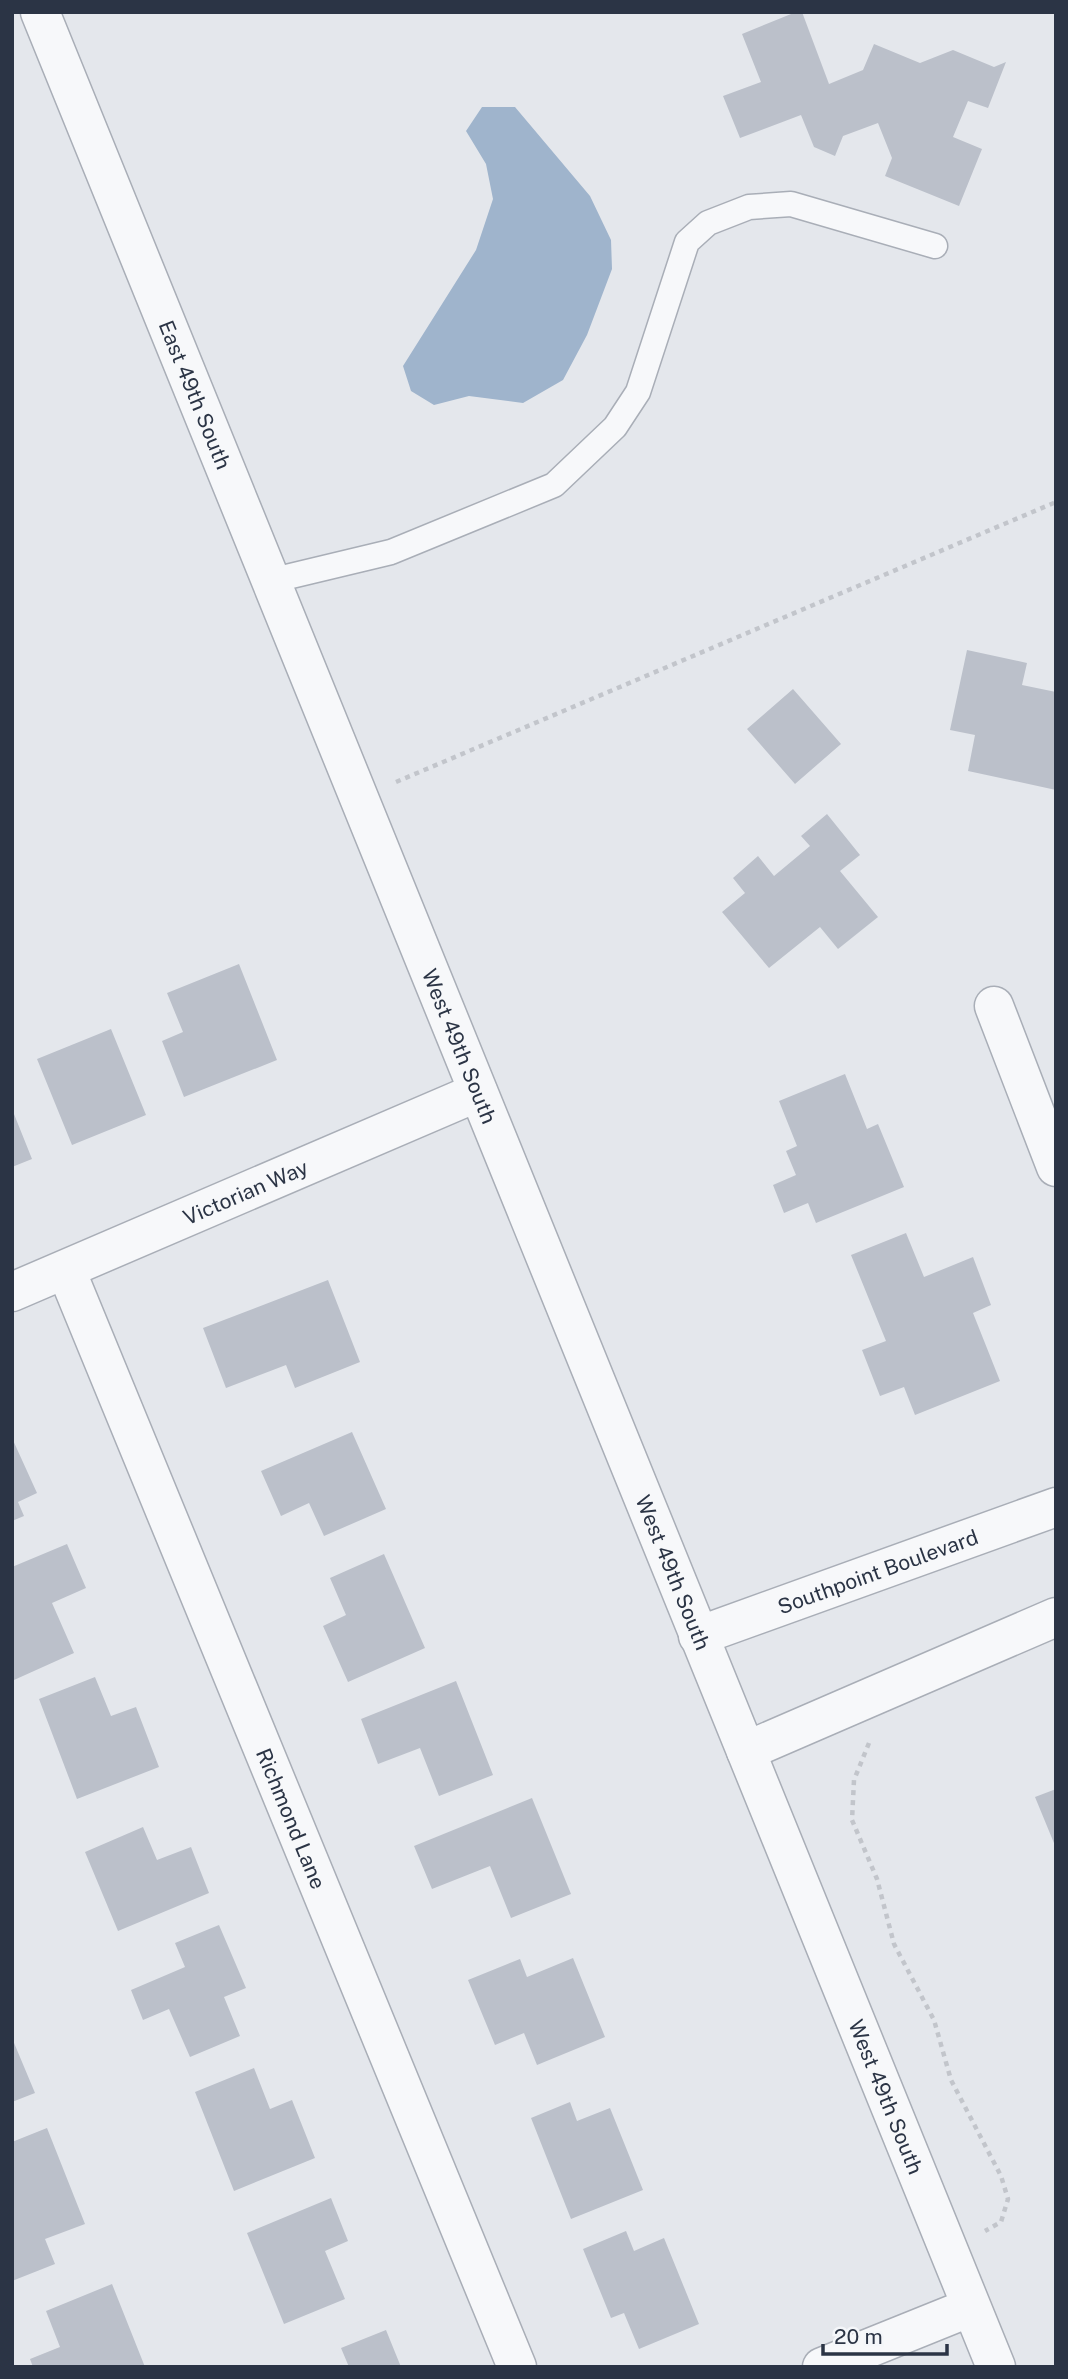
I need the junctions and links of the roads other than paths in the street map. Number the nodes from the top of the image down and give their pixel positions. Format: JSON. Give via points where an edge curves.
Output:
{"nodes":[{"id":1,"x":40,"y":12,"type":"edge"},
{"id":2,"x":935,"y":246,"type":"dead end"},
{"id":3,"x":270,"y":581,"type":"junction"},
{"id":4,"x":354,"y":788,"type":"joint"},
{"id":5,"x":994,"y":1006,"type":"dead end"},
{"id":6,"x":478,"y":1092,"type":"junction"},
{"id":7,"x":1056,"y":1167,"type":"edge"},
{"id":8,"x":66,"y":1269,"type":"junction"},
{"id":9,"x":12,"y":1292,"type":"edge"},
{"id":10,"x":1056,"y":1507,"type":"edge"},
{"id":11,"x":1056,"y":1616,"type":"edge"},
{"id":12,"x":698,"y":1636,"type":"junction"},
{"id":13,"x":746,"y":1751,"type":"junction"},
{"id":14,"x":971,"y":2307,"type":"junction"},
{"id":15,"x":517,"y":2367,"type":"edge"},
{"id":16,"x":822,"y":2367,"type":"edge"},
{"id":17,"x":996,"y":2367,"type":"edge"}],
"edges":[{"from":1,"to":3,"type":"street","name":"East 49th South"},
{"from":2,"to":3,"type":"lane","via":[[791,204],[749,207],[708,223],[687,242],[638,392],[615,427],[554,485],[391,552]]},
{"from":3,"to":4,"type":"street","name":"East 49th South"},
{"from":4,"to":6,"type":"street","name":"West 49th South"},
{"from":5,"to":7,"type":"street"},
{"from":6,"to":8,"type":"street","name":"Victorian Way"},
{"from":6,"to":12,"type":"street","name":"West 49th South"},
{"from":8,"to":9,"type":"street","name":"Victorian Way"},
{"from":8,"to":15,"type":"street","name":"Richmond Lane"},
{"from":10,"to":12,"type":"street","name":"Southpoint Boulevard"},
{"from":11,"to":13,"type":"street"},
{"from":12,"to":13,"type":"street","name":"West 49th South"},
{"from":13,"to":14,"type":"street","name":"West 49th South"},
{"from":14,"to":16,"type":"street"},
{"from":14,"to":17,"type":"street","name":"West 49th South"}]}
